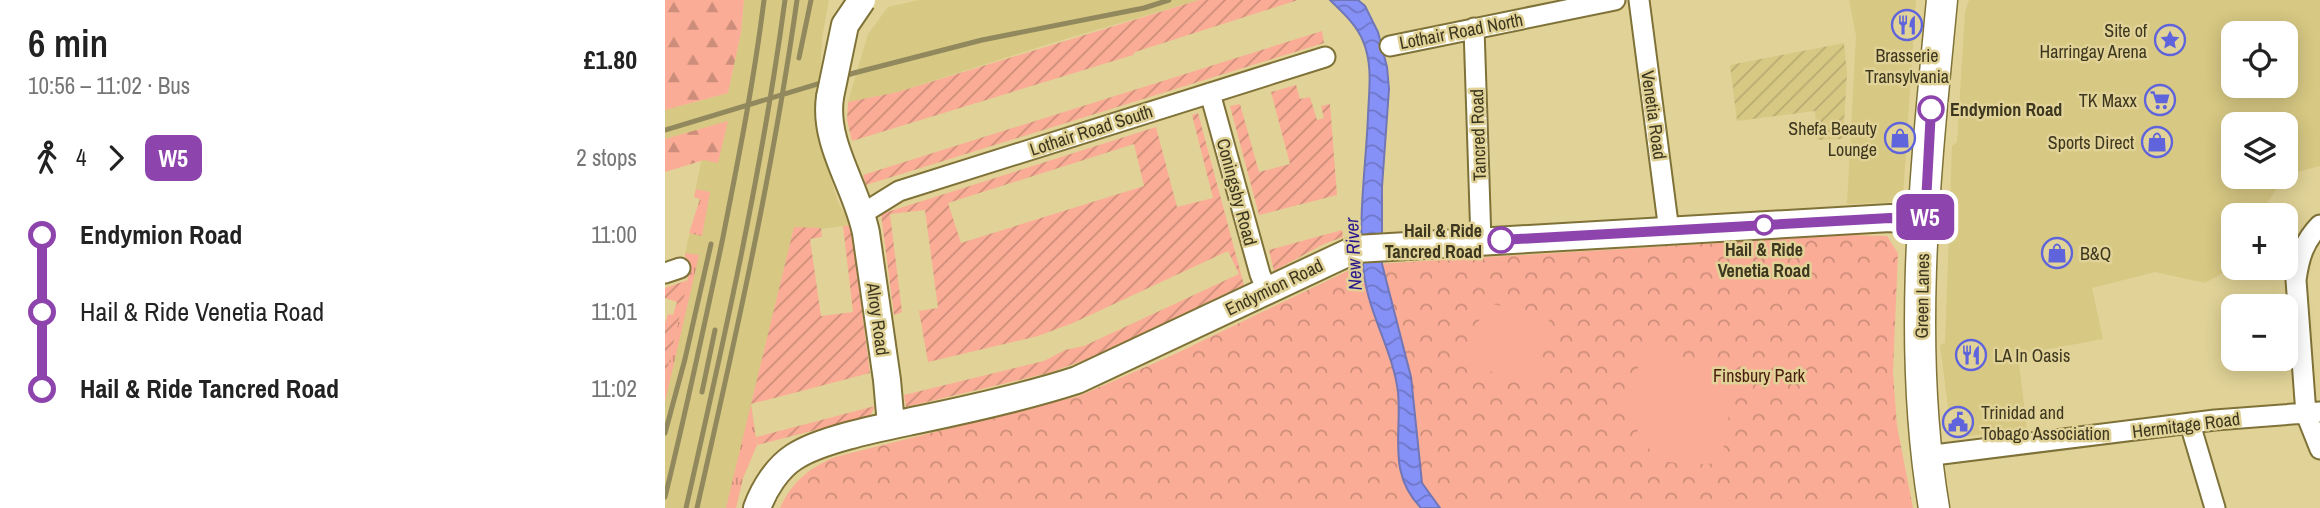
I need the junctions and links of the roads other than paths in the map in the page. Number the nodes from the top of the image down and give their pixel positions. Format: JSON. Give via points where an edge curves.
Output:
{"nodes":[{"id":1,"x":862,"y":0,"type":"edge"},
{"id":2,"x":1615,"y":0,"type":"edge"},
{"id":3,"x":1639,"y":0,"type":"edge"},
{"id":4,"x":1942,"y":0,"type":"edge"},
{"id":5,"x":1474,"y":28,"type":"junction"},
{"id":6,"x":1390,"y":46,"type":"dead end"},
{"id":7,"x":1325,"y":57,"type":"dead end"},
{"id":8,"x":1210,"y":93,"type":"junction"},
{"id":9,"x":862,"y":214,"type":"junction"},
{"id":10,"x":1925,"y":222,"type":"junction"},
{"id":11,"x":2320,"y":225,"type":"edge"},
{"id":12,"x":1669,"y":231,"type":"junction"},
{"id":13,"x":1481,"y":241,"type":"junction"},
{"id":14,"x":1267,"y":291,"type":"junction"},
{"id":15,"x":2313,"y":413,"type":"edge"},
{"id":16,"x":2190,"y":424,"type":"junction"},
{"id":17,"x":891,"y":425,"type":"junction"},
{"id":18,"x":2320,"y":449,"type":"edge"},
{"id":19,"x":1926,"y":456,"type":"junction"},
{"id":20,"x":757,"y":508,"type":"edge"},
{"id":21,"x":1934,"y":508,"type":"edge"},
{"id":22,"x":2215,"y":508,"type":"edge"}],
"edges":[{"from":1,"to":9,"type":"main road","name":"Alroy Road","bridge":true,"via":[[845,25],[828,111],[832,137]]},
{"from":2,"to":5,"type":"street","name":"Lothair Road North"},
{"from":3,"to":12,"type":"street","name":"Venetia Road"},
{"from":4,"to":10,"type":"main road","name":"Green Lanes"},
{"from":5,"to":6,"type":"street","name":"Lothair Road North"},
{"from":5,"to":13,"type":"street","name":"Tancred Road"},
{"from":7,"to":8,"type":"street","name":"Lothair Road South"},
{"from":8,"to":9,"type":"street","name":"Lothair Road South","via":[[899,191]]},
{"from":8,"to":14,"type":"street","name":"Coningsby Road"},
{"from":9,"to":17,"type":"main road","name":"Alroy Road"},
{"from":10,"to":12,"type":"main road","name":"Endymion Road","via":[[1890,218]]},
{"from":10,"to":19,"type":"main road","name":"Green Lanes","via":[[1921,399]]},
{"from":11,"to":15,"type":"street","via":[[2303,248],[2296,281]]},
{"from":12,"to":13,"type":"main road","name":"Endymion Road"},
{"from":13,"to":14,"type":"main road","name":"Endymion Road","via":[[1359,249]]},
{"from":14,"to":17,"type":"main road","name":"Endymion Road","via":[[1077,380]]},
{"from":15,"to":16,"type":"street","name":"Hermitage Road"},
{"from":15,"to":18,"type":"street"},
{"from":16,"to":19,"type":"street","name":"Hermitage Road"},
{"from":16,"to":22,"type":"street"},
{"from":17,"to":20,"type":"main road","name":"Endymion Road","via":[[810,448],[792,458],[773,477]]},
{"from":19,"to":21,"type":"main road","name":"Green Lanes"}]}
